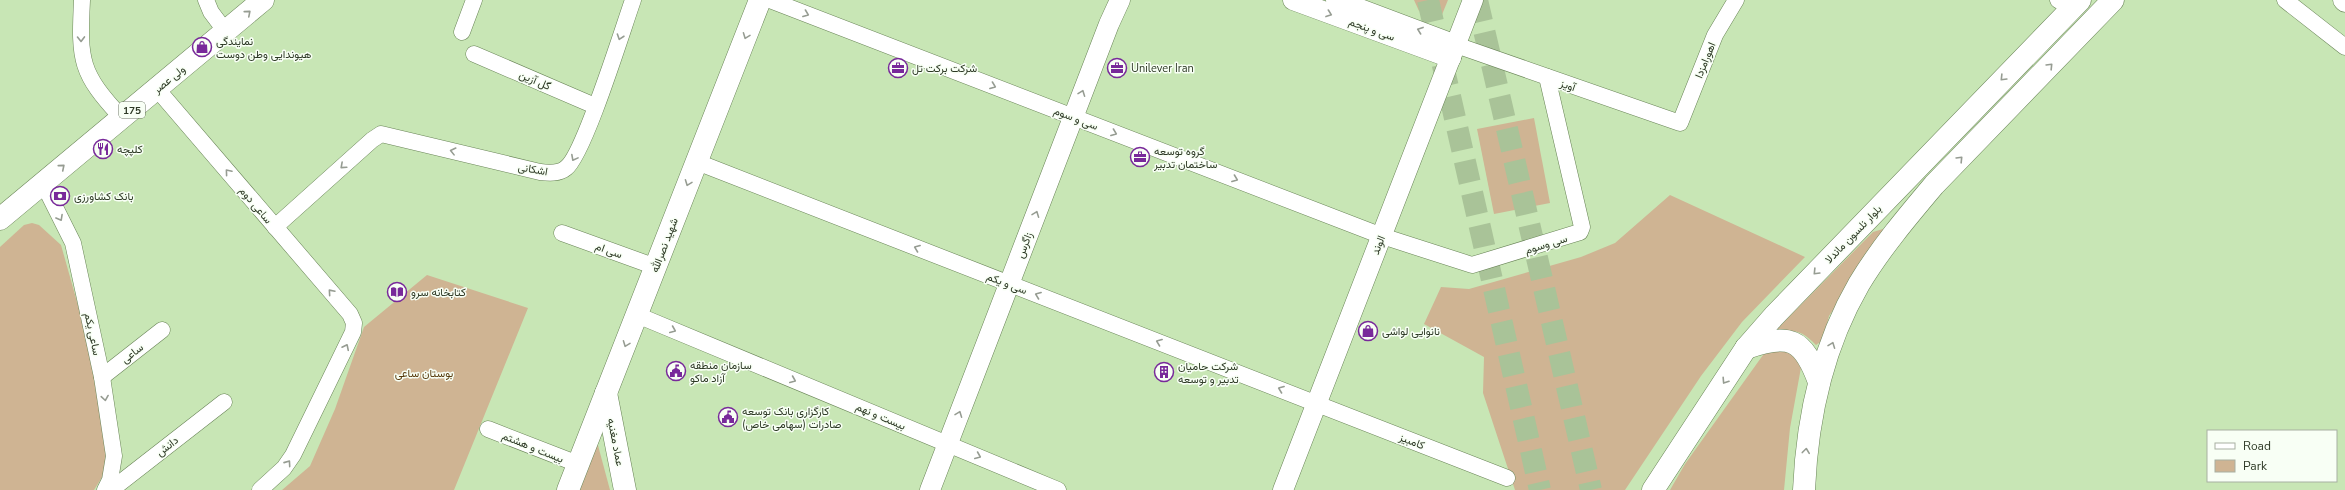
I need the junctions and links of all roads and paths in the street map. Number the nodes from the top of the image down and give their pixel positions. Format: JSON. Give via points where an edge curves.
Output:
{"nodes":[{"id":1,"x":82,"y":0,"type":"edge"},
{"id":2,"x":206,"y":0,"type":"edge"},
{"id":3,"x":263,"y":0,"type":"edge"},
{"id":4,"x":474,"y":0,"type":"edge"},
{"id":5,"x":633,"y":0,"type":"edge"},
{"id":6,"x":1115,"y":0,"type":"edge"},
{"id":7,"x":1120,"y":0,"type":"edge"},
{"id":8,"x":1293,"y":0,"type":"edge"},
{"id":9,"x":1336,"y":0,"type":"edge"},
{"id":10,"x":1473,"y":0,"type":"edge"},
{"id":11,"x":1736,"y":0,"type":"edge"},
{"id":12,"x":2113,"y":0,"type":"edge"},
{"id":13,"x":2285,"y":0,"type":"edge"},
{"id":14,"x":2343,"y":0,"type":"edge"},
{"id":15,"x":758,"y":2,"type":"edge"},
{"id":16,"x":2345,"y":2,"type":"edge"},
{"id":17,"x":2070,"y":3,"type":"edge"},
{"id":18,"x":1109,"y":24,"type":"junction"},
{"id":19,"x":226,"y":32,"type":"junction"},
{"id":20,"x":462,"y":32,"type":"dead end"},
{"id":21,"x":2345,"y":47,"type":"edge"},
{"id":22,"x":1454,"y":52,"type":"junction"},
{"id":23,"x":474,"y":54,"type":"dead end"},
{"id":24,"x":1547,"y":77,"type":"junction"},
{"id":25,"x":157,"y":89,"type":"junction"},
{"id":26,"x":595,"y":106,"type":"junction"},
{"id":27,"x":1073,"y":117,"type":"junction"},
{"id":28,"x":122,"y":118,"type":"junction"},
{"id":29,"x":1680,"y":123,"type":"joint"},
{"id":30,"x":697,"y":162,"type":"junction"},
{"id":31,"x":1920,"y":163,"type":"junction"},
{"id":32,"x":1938,"y":181,"type":"junction"},
{"id":33,"x":43,"y":184,"type":"junction"},
{"id":34,"x":1878,"y":208,"type":"junction"},
{"id":35,"x":0,"y":219,"type":"edge"},
{"id":36,"x":275,"y":227,"type":"junction"},
{"id":37,"x":1899,"y":228,"type":"junction"},
{"id":38,"x":562,"y":233,"type":"dead end"},
{"id":39,"x":1382,"y":236,"type":"junction"},
{"id":40,"x":656,"y":267,"type":"junction"},
{"id":41,"x":1010,"y":284,"type":"junction"},
{"id":42,"x":637,"y":315,"type":"junction"},
{"id":43,"x":162,"y":330,"type":"dead end"},
{"id":44,"x":1746,"y":348,"type":"junction"},
{"id":45,"x":102,"y":377,"type":"junction"},
{"id":46,"x":1819,"y":382,"type":"junction"},
{"id":47,"x":606,"y":393,"type":"junction"},
{"id":48,"x":224,"y":402,"type":"dead end"},
{"id":49,"x":1317,"y":404,"type":"junction"},
{"id":50,"x":488,"y":429,"type":"dead end"},
{"id":51,"x":948,"y":444,"type":"junction"},
{"id":52,"x":578,"y":464,"type":"junction"},
{"id":53,"x":1507,"y":478,"type":"dead end"},
{"id":54,"x":105,"y":490,"type":"edge"},
{"id":55,"x":111,"y":490,"type":"edge"},
{"id":56,"x":260,"y":490,"type":"edge"},
{"id":57,"x":568,"y":490,"type":"edge"},
{"id":58,"x":625,"y":490,"type":"edge"},
{"id":59,"x":930,"y":490,"type":"edge"},
{"id":60,"x":1058,"y":490,"type":"edge"},
{"id":61,"x":1283,"y":490,"type":"edge"},
{"id":62,"x":1653,"y":490,"type":"edge"},
{"id":63,"x":1804,"y":490,"type":"edge"}],
"edges":[{"from":1,"to":28,"type":"street","one_way":true,"via":[[84,64],[94,86]]},
{"from":2,"to":19,"type":"street","via":[[211,12]]},
{"from":19,"to":3,"type":"main road","name":"ولی عصر","number":"175","one_way":true},
{"from":4,"to":20,"type":"street"},
{"from":5,"to":26,"type":"street","name":"اشکانی","one_way":true},
{"from":6,"to":18,"type":"street"},
{"from":7,"to":18,"type":"street","name":"زاگرس"},
{"from":8,"to":22,"type":"street","name":"سی و پنجم","one_way":true},
{"from":22,"to":9,"type":"street","name":"سی و پنجم","one_way":true},
{"from":10,"to":22,"type":"street","name":"الوند"},
{"from":11,"to":29,"type":"street","name":"اهورامزدا","via":[[1716,35]]},
{"from":32,"to":12,"type":"main road","one_way":true},
{"from":13,"to":21,"type":"street"},
{"from":14,"to":16,"type":"street"},
{"from":15,"to":27,"type":"street","name":"سی و سوم","one_way":true},
{"from":15,"to":30,"type":"main road","name":"شهید نصرالله","one_way":true},
{"from":17,"to":31,"type":"main road","name":"بلوار نلسون ماندلا","one_way":true},
{"from":27,"to":18,"type":"street","name":"زاگرس","one_way":true},
{"from":19,"to":25,"type":"main road","name":"ولی عصر","number":"175"},
{"from":22,"to":24,"type":"street","name":"آویز"},
{"from":22,"to":39,"type":"street","name":"الوند"},
{"from":23,"to":26,"type":"street","name":"گل آزین"},
{"from":24,"to":29,"type":"street","name":"آویز"},
{"from":24,"to":39,"type":"street","name":"سی وسوم","via":[[1582,227],[1580,232],[1472,265]]},
{"from":25,"to":28,"type":"main road","name":"ولی عصر","number":"175"},
{"from":36,"to":25,"type":"street","name":"ساعی دوم","one_way":true},
{"from":26,"to":36,"type":"street","name":"اشکانی","one_way":true,"via":[[571,163],[566,169],[556,173],[540,172],[381,134]]},
{"from":27,"to":39,"type":"street","name":"سی و سوم","one_way":true},
{"from":41,"to":27,"type":"street","name":"زاگرس","one_way":true},
{"from":33,"to":28,"type":"main road","name":"ولی عصر","number":"175","one_way":true},
{"from":30,"to":40,"type":"main road","name":"شهید نصرالله","one_way":true},
{"from":41,"to":30,"type":"street","name":"سی و یکم","one_way":true},
{"from":31,"to":32,"type":"main road","via":[[1916,172],[1917,179],[1921,183]]},
{"from":31,"to":34,"type":"main road","name":"بلوار نلسون ماندلا"},
{"from":32,"to":37,"type":"main road"},
{"from":33,"to":35,"type":"main road","name":"ولی عصر","number":"175"},
{"from":33,"to":45,"type":"street","name":"ساعی یکم","one_way":true,"via":[[74,243]]},
{"from":34,"to":37,"type":"main road","via":[[1885,207],[1896,211],[1900,216]]},
{"from":34,"to":44,"type":"main road","name":"بلوار نلسون ماندلا","one_way":true,"via":[[1786,302]]},
{"from":56,"to":36,"type":"street","name":"ساعی دوم","one_way":true,"via":[[284,468],[293,455],[353,332],[354,323],[350,314]]},
{"from":46,"to":37,"type":"main road","one_way":true,"via":[[1843,316],[1854,294],[1875,259]]},
{"from":38,"to":40,"type":"street","name":"سی ام"},
{"from":39,"to":49,"type":"street","name":"الوند"},
{"from":40,"to":42,"type":"main road","name":"شهید نصرالله"},
{"from":49,"to":41,"type":"street","name":"سی و یکم","one_way":true},
{"from":51,"to":41,"type":"street","name":"زاگرس","one_way":true},
{"from":42,"to":47,"type":"main road","name":"شهید نصرالله","one_way":true},
{"from":42,"to":51,"type":"street","name":"بیست و نهم","one_way":true},
{"from":43,"to":45,"type":"street","name":"ساعی"},
{"from":44,"to":46,"type":"main road","via":[[1775,340],[1789,340],[1809,357]]},
{"from":44,"to":62,"type":"main road","name":"بلوار نلسون ماندلا","one_way":true},
{"from":45,"to":54,"type":"street","name":"ساعی یکم","one_way":true,"via":[[114,456],[110,480]]},
{"from":63,"to":46,"type":"main road","one_way":true,"via":[[1810,420]]},
{"from":47,"to":52,"type":"main road","name":"شهید نصرالله"},
{"from":47,"to":58,"type":"main road","name":"عماد مغنیه"},
{"from":48,"to":55,"type":"street","name":"دانش"},
{"from":49,"to":53,"type":"street","name":"کامبیز"},
{"from":49,"to":61,"type":"street","name":"الوند"},
{"from":50,"to":52,"type":"street","name":"بیست و هشتم"},
{"from":51,"to":59,"type":"street","name":"زاگرس"},
{"from":51,"to":60,"type":"street","name":"بیست و نهم","one_way":true},
{"from":52,"to":57,"type":"main road","name":"شهید نصرالله"}]}
